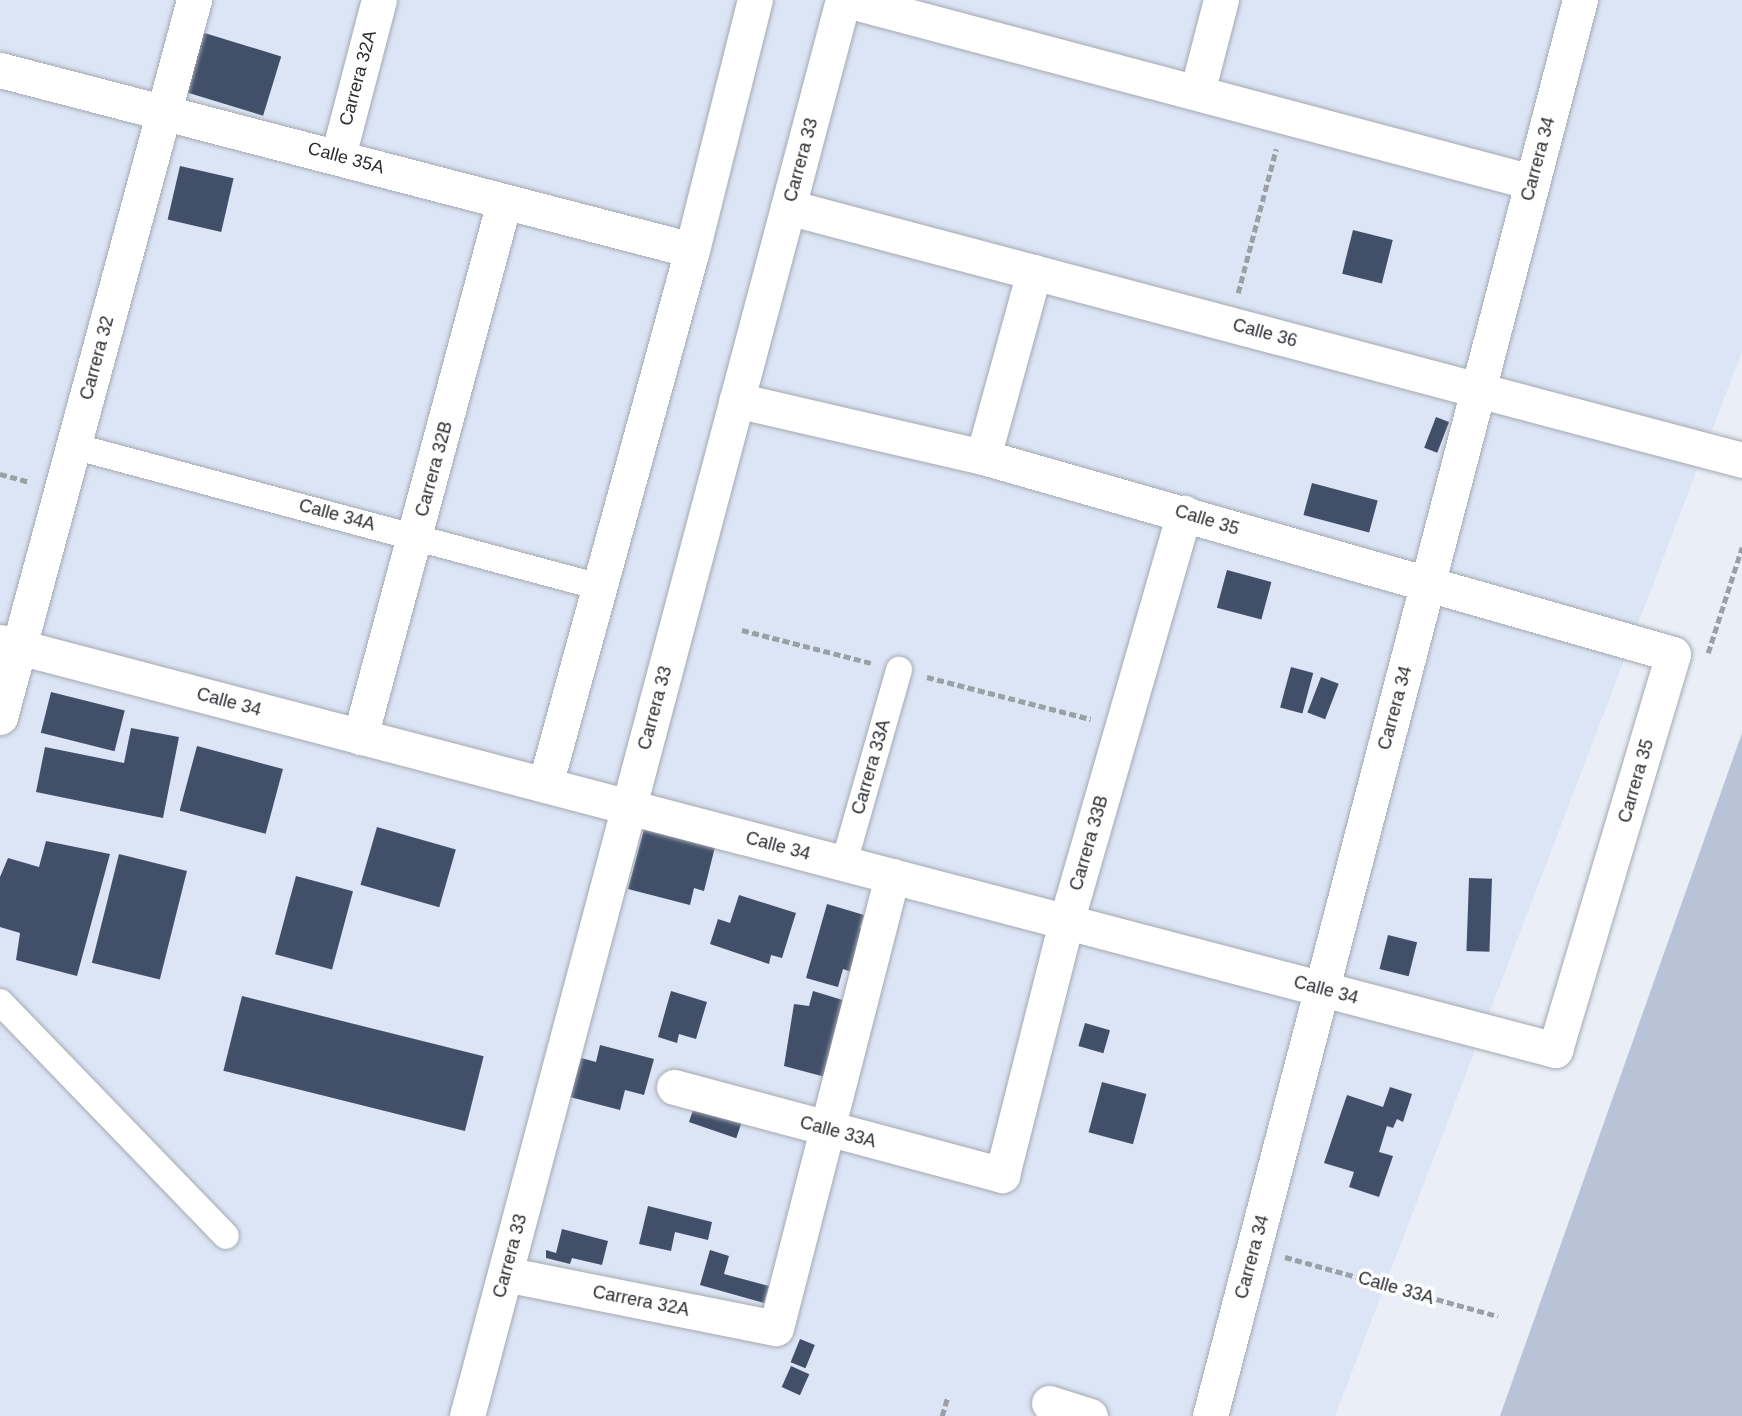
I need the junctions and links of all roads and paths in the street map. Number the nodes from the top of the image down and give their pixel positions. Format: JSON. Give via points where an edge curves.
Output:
{"nodes":[{"id":1,"x":194,"y":0,"type":"edge"},
{"id":2,"x":379,"y":0,"type":"edge"},
{"id":3,"x":755,"y":0,"type":"edge"},
{"id":4,"x":845,"y":0,"type":"edge"},
{"id":5,"x":1222,"y":0,"type":"edge"},
{"id":6,"x":1580,"y":0,"type":"edge"},
{"id":7,"x":0,"y":70,"type":"edge"},
{"id":8,"x":1197,"y":92,"type":"junction"},
{"id":9,"x":164,"y":111,"type":"junction"},
{"id":10,"x":1284,"y":116,"type":"junction"},
{"id":11,"x":338,"y":156,"type":"junction"},
{"id":12,"x":1532,"y":182,"type":"junction"},
{"id":13,"x":504,"y":202,"type":"junction"},
{"id":14,"x":788,"y":207,"type":"junction"},
{"id":15,"x":692,"y":250,"type":"junction"},
{"id":16,"x":1034,"y":272,"type":"junction"},
{"id":17,"x":1230,"y":324,"type":"junction"},
{"id":18,"x":1478,"y":390,"type":"junction"},
{"id":19,"x":737,"y":400,"type":"junction"},
{"id":20,"x":73,"y":446,"type":"junction"},
{"id":21,"x":983,"y":457,"type":"junction"},
{"id":22,"x":1742,"y":460,"type":"edge"},
{"id":23,"x":1184,"y":513,"type":"junction"},
{"id":24,"x":416,"y":536,"type":"junction"},
{"id":25,"x":1742,"y":547,"type":"edge"},
{"id":26,"x":600,"y":587,"type":"junction"},
{"id":27,"x":1426,"y":587,"type":"junction"},
{"id":28,"x":742,"y":630,"type":"dead end"},
{"id":29,"x":10,"y":644,"type":"edge"},
{"id":30,"x":1673,"y":654,"type":"junction"},
{"id":31,"x":898,"y":670,"type":"junction"},
{"id":32,"x":0,"y":717,"type":"edge"},
{"id":33,"x":1122,"y":727,"type":"junction"},
{"id":34,"x":360,"y":737,"type":"junction"},
{"id":35,"x":545,"y":785,"type":"junction"},
{"id":36,"x":629,"y":807,"type":"junction"},
{"id":37,"x":844,"y":863,"type":"junction"},
{"id":38,"x":892,"y":876,"type":"junction"},
{"id":39,"x":1066,"y":922,"type":"junction"},
{"id":40,"x":1322,"y":989,"type":"junction"},
{"id":41,"x":0,"y":1002,"type":"edge"},
{"id":42,"x":1555,"y":1051,"type":"joint"},
{"id":43,"x":674,"y":1087,"type":"dead end"},
{"id":44,"x":827,"y":1129,"type":"junction"},
{"id":45,"x":1002,"y":1175,"type":"joint"},
{"id":46,"x":226,"y":1236,"type":"dead end"},
{"id":47,"x":1254,"y":1248,"type":"junction"},
{"id":48,"x":505,"y":1274,"type":"junction"},
{"id":49,"x":1498,"y":1316,"type":"dead end"},
{"id":50,"x":947,"y":1399,"type":"dead end"},
{"id":51,"x":1049,"y":1403,"type":"dead end"},
{"id":52,"x":467,"y":1416,"type":"edge"},
{"id":53,"x":942,"y":1416,"type":"edge"},
{"id":54,"x":1090,"y":1416,"type":"edge"},
{"id":55,"x":1210,"y":1416,"type":"edge"}],
"edges":[{"from":1,"to":9,"type":"street","name":"Carrera 32"},
{"from":2,"to":11,"type":"street","name":"Carrera 32A"},
{"from":3,"to":15,"type":"street"},
{"from":4,"to":8,"type":"street"},
{"from":4,"to":14,"type":"street","name":"Carrera 33"},
{"from":5,"to":8,"type":"street"},
{"from":6,"to":12,"type":"street","name":"Carrera 34"},
{"from":7,"to":9,"type":"street","name":"Calle 35A"},
{"from":8,"to":10,"type":"street"},
{"from":9,"to":11,"type":"street","name":"Calle 35A"},
{"from":9,"to":20,"type":"street","name":"Carrera 32"},
{"from":10,"to":12,"type":"street"},
{"from":10,"to":17,"type":"path"},
{"from":11,"to":13,"type":"street","name":"Calle 35A"},
{"from":12,"to":18,"type":"street","name":"Carrera 34"},
{"from":13,"to":15,"type":"street","name":"Calle 35A"},
{"from":13,"to":24,"type":"street","name":"Carrera 32B"},
{"from":14,"to":16,"type":"street","name":"Calle 36"},
{"from":14,"to":19,"type":"street","name":"Carrera 33"},
{"from":15,"to":26,"type":"street"},
{"from":16,"to":17,"type":"street","name":"Calle 36"},
{"from":16,"to":21,"type":"street"},
{"from":17,"to":18,"type":"street","name":"Calle 36"},
{"from":18,"to":22,"type":"street","name":"Calle 36"},
{"from":18,"to":27,"type":"street","name":"Carrera 34"},
{"from":19,"to":21,"type":"street","name":"Calle 35"},
{"from":19,"to":36,"type":"street","name":"Carrera 33"},
{"from":20,"to":24,"type":"street","name":"Calle 34A"},
{"from":20,"to":29,"type":"street","name":"Carrera 32"},
{"from":21,"to":23,"type":"street","name":"Calle 35"},
{"from":23,"to":27,"type":"street","name":"Calle 35"},
{"from":23,"to":33,"type":"street","name":"Carrera 33B"},
{"from":24,"to":26,"type":"street","name":"Calle 34A"},
{"from":24,"to":34,"type":"street","name":"Carrera 32B"},
{"from":25,"to":30,"type":"path","via":[[1709,651],[1692,659]]},
{"from":26,"to":35,"type":"street"},
{"from":27,"to":30,"type":"street","name":"Calle 35"},
{"from":27,"to":40,"type":"street","name":"Carrera 34"},
{"from":28,"to":31,"type":"path"},
{"from":29,"to":32,"type":"street","name":"Carrera 32"},
{"from":29,"to":34,"type":"street","name":"Calle 34"},
{"from":30,"to":42,"type":"street","name":"Carrera 35"},
{"from":31,"to":33,"type":"path"},
{"from":31,"to":37,"type":"street","name":"Carrera 33A"},
{"from":33,"to":39,"type":"street","name":"Carrera 33B"},
{"from":34,"to":35,"type":"street","name":"Calle 34"},
{"from":35,"to":36,"type":"street","name":"Calle 34"},
{"from":36,"to":37,"type":"street","name":"Calle 34"},
{"from":36,"to":48,"type":"street","name":"Carrera 33"},
{"from":37,"to":38,"type":"street","name":"Calle 34"},
{"from":38,"to":39,"type":"street","name":"Calle 34"},
{"from":38,"to":44,"type":"street"},
{"from":39,"to":40,"type":"street","name":"Calle 34"},
{"from":39,"to":45,"type":"street","name":"Carrera 33B"},
{"from":40,"to":42,"type":"street","name":"Calle 34"},
{"from":40,"to":47,"type":"street","name":"Carrera 34"},
{"from":41,"to":46,"type":"street"},
{"from":43,"to":44,"type":"street","name":"Calle 33A"},
{"from":44,"to":45,"type":"street","name":"Calle 33A"},
{"from":44,"to":48,"type":"street","name":"Carrera 32A","via":[[776,1328]]},
{"from":47,"to":49,"type":"path","name":"Calle 33A"},
{"from":47,"to":55,"type":"street","name":"Carrera 34"},
{"from":48,"to":52,"type":"street","name":"Carrera 33"},
{"from":50,"to":53,"type":"path"},
{"from":51,"to":54,"type":"street"}]}
